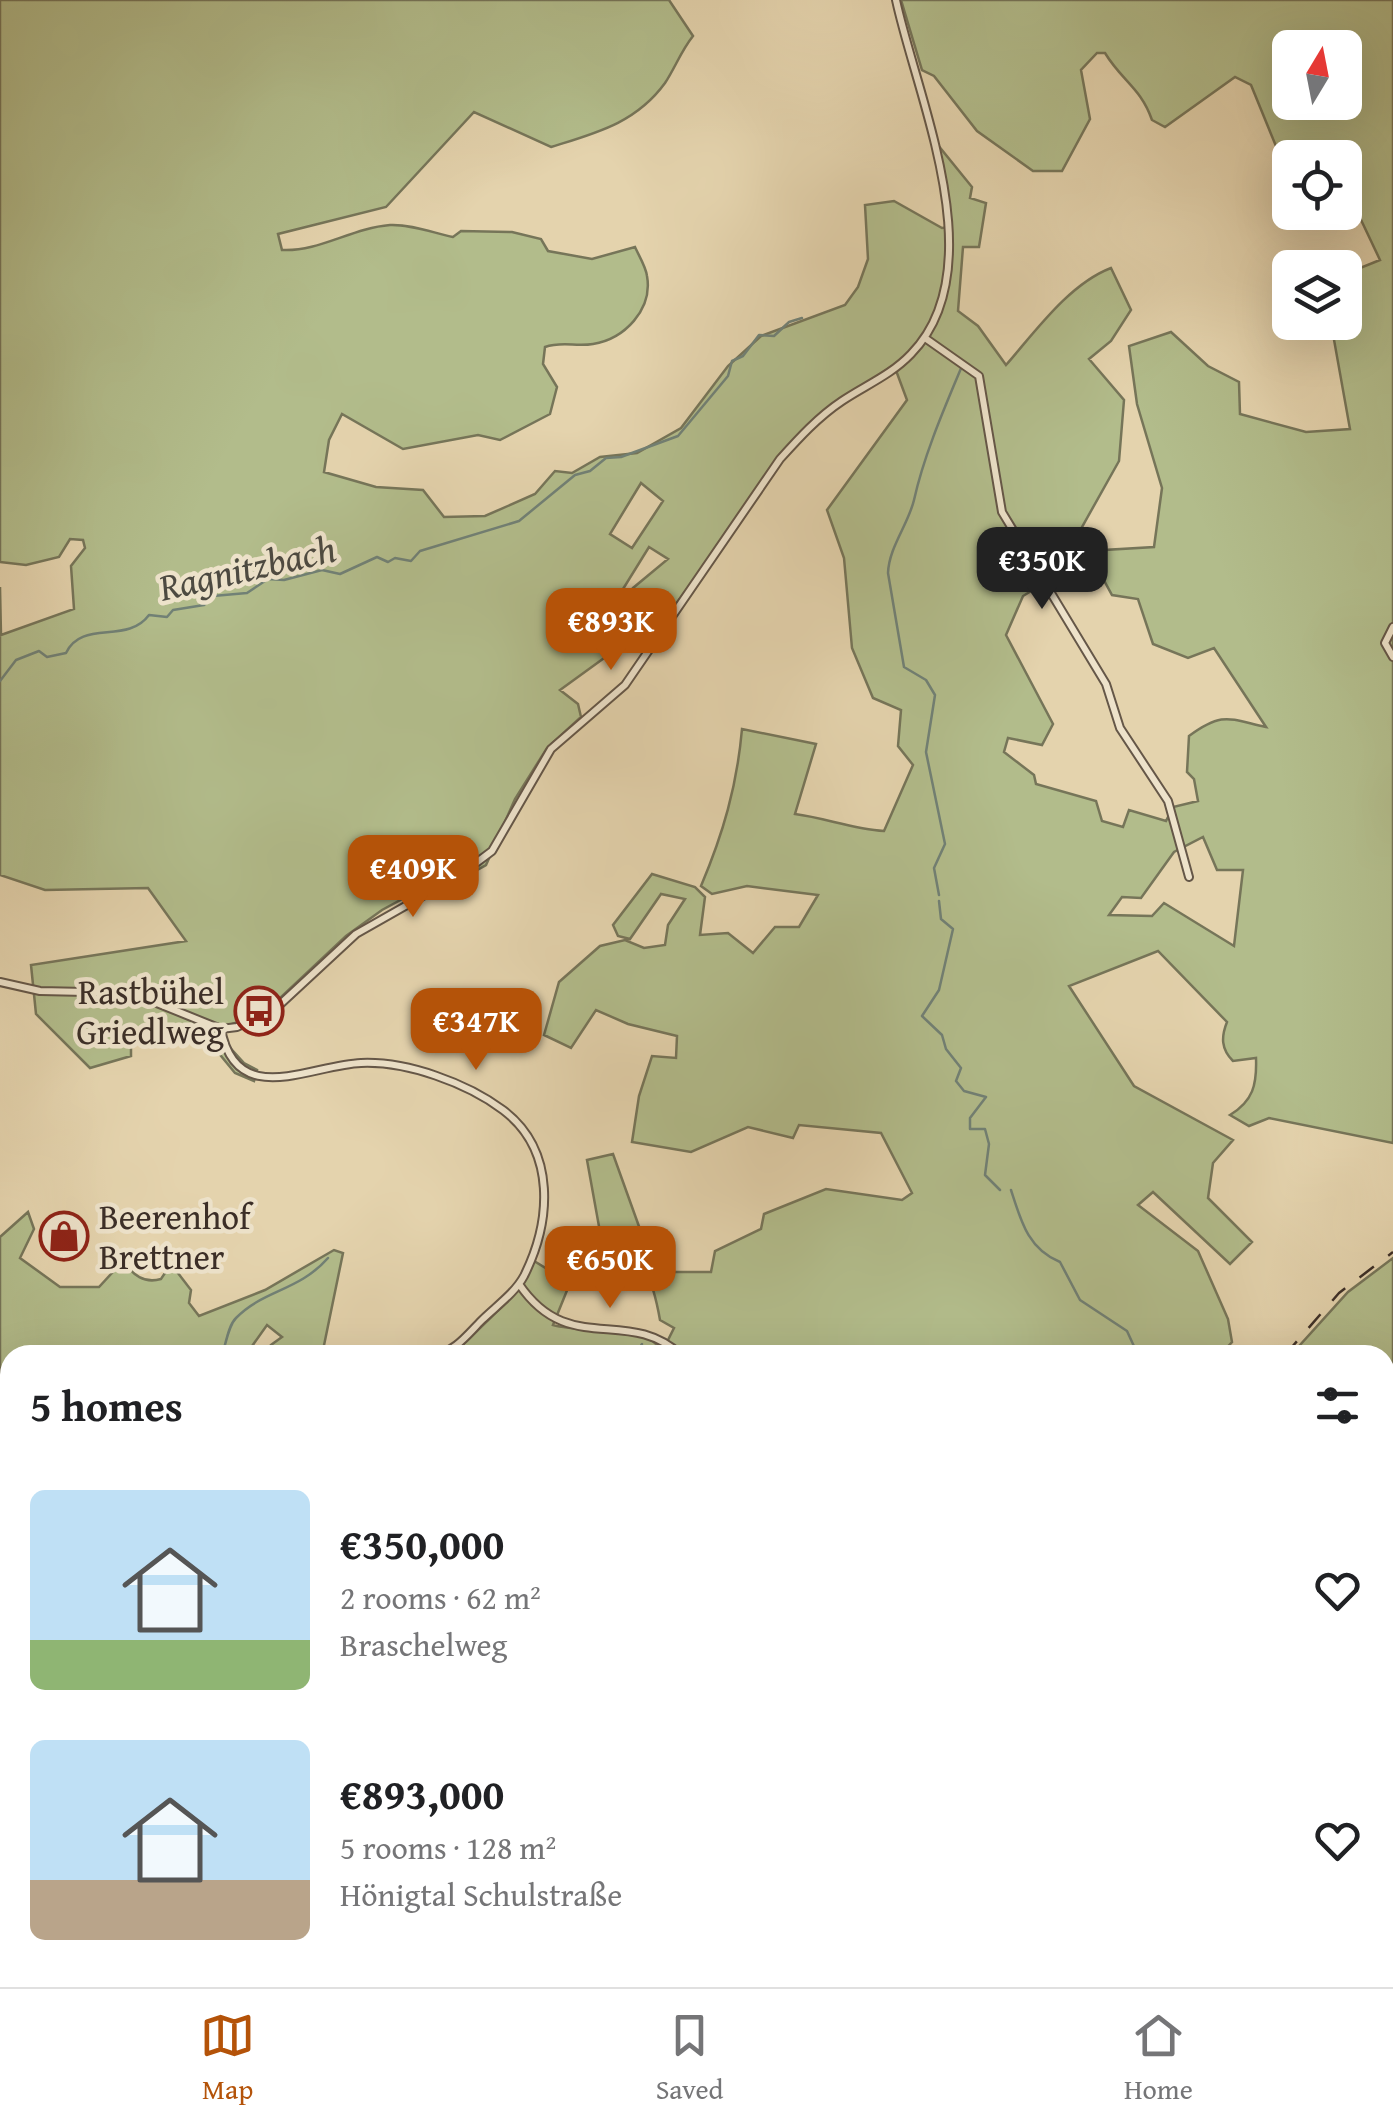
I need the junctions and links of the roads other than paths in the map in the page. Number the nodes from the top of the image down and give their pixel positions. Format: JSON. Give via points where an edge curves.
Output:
{"nodes":[{"id":1,"x":896,"y":0,"type":"edge"},
{"id":2,"x":925,"y":338,"type":"junction"},
{"id":3,"x":1393,"y":628,"type":"edge"},
{"id":4,"x":1393,"y":657,"type":"edge"},
{"id":5,"x":1189,"y":877,"type":"dead end"},
{"id":6,"x":0,"y":982,"type":"edge"},
{"id":7,"x":221,"y":1029,"type":"junction"},
{"id":8,"x":519,"y":1284,"type":"junction"},
{"id":9,"x":455,"y":1345,"type":"edge"},
{"id":10,"x":663,"y":1345,"type":"edge"}],
"edges":[{"from":1,"to":2,"type":"street","via":[[928,112],[949,232],[941,304]]},
{"from":2,"to":5,"type":"street","via":[[978,376],[1002,512],[1106,684],[1120,728],[1168,801]]},
{"from":2,"to":7,"type":"street","via":[[898,368],[827,412],[780,459],[625,685],[552,750],[486,856],[356,934],[274,1010]]},
{"from":3,"to":4,"type":"street","via":[[1385,643]]},
{"from":6,"to":7,"type":"street","via":[[40,991],[132,993]]},
{"from":7,"to":8,"type":"street","via":[[240,1066],[260,1077],[377,1064],[462,1086],[504,1111],[527,1138],[546,1188]]},
{"from":8,"to":9,"type":"street"},
{"from":8,"to":10,"type":"street","via":[[556,1322],[643,1334]]}]}
